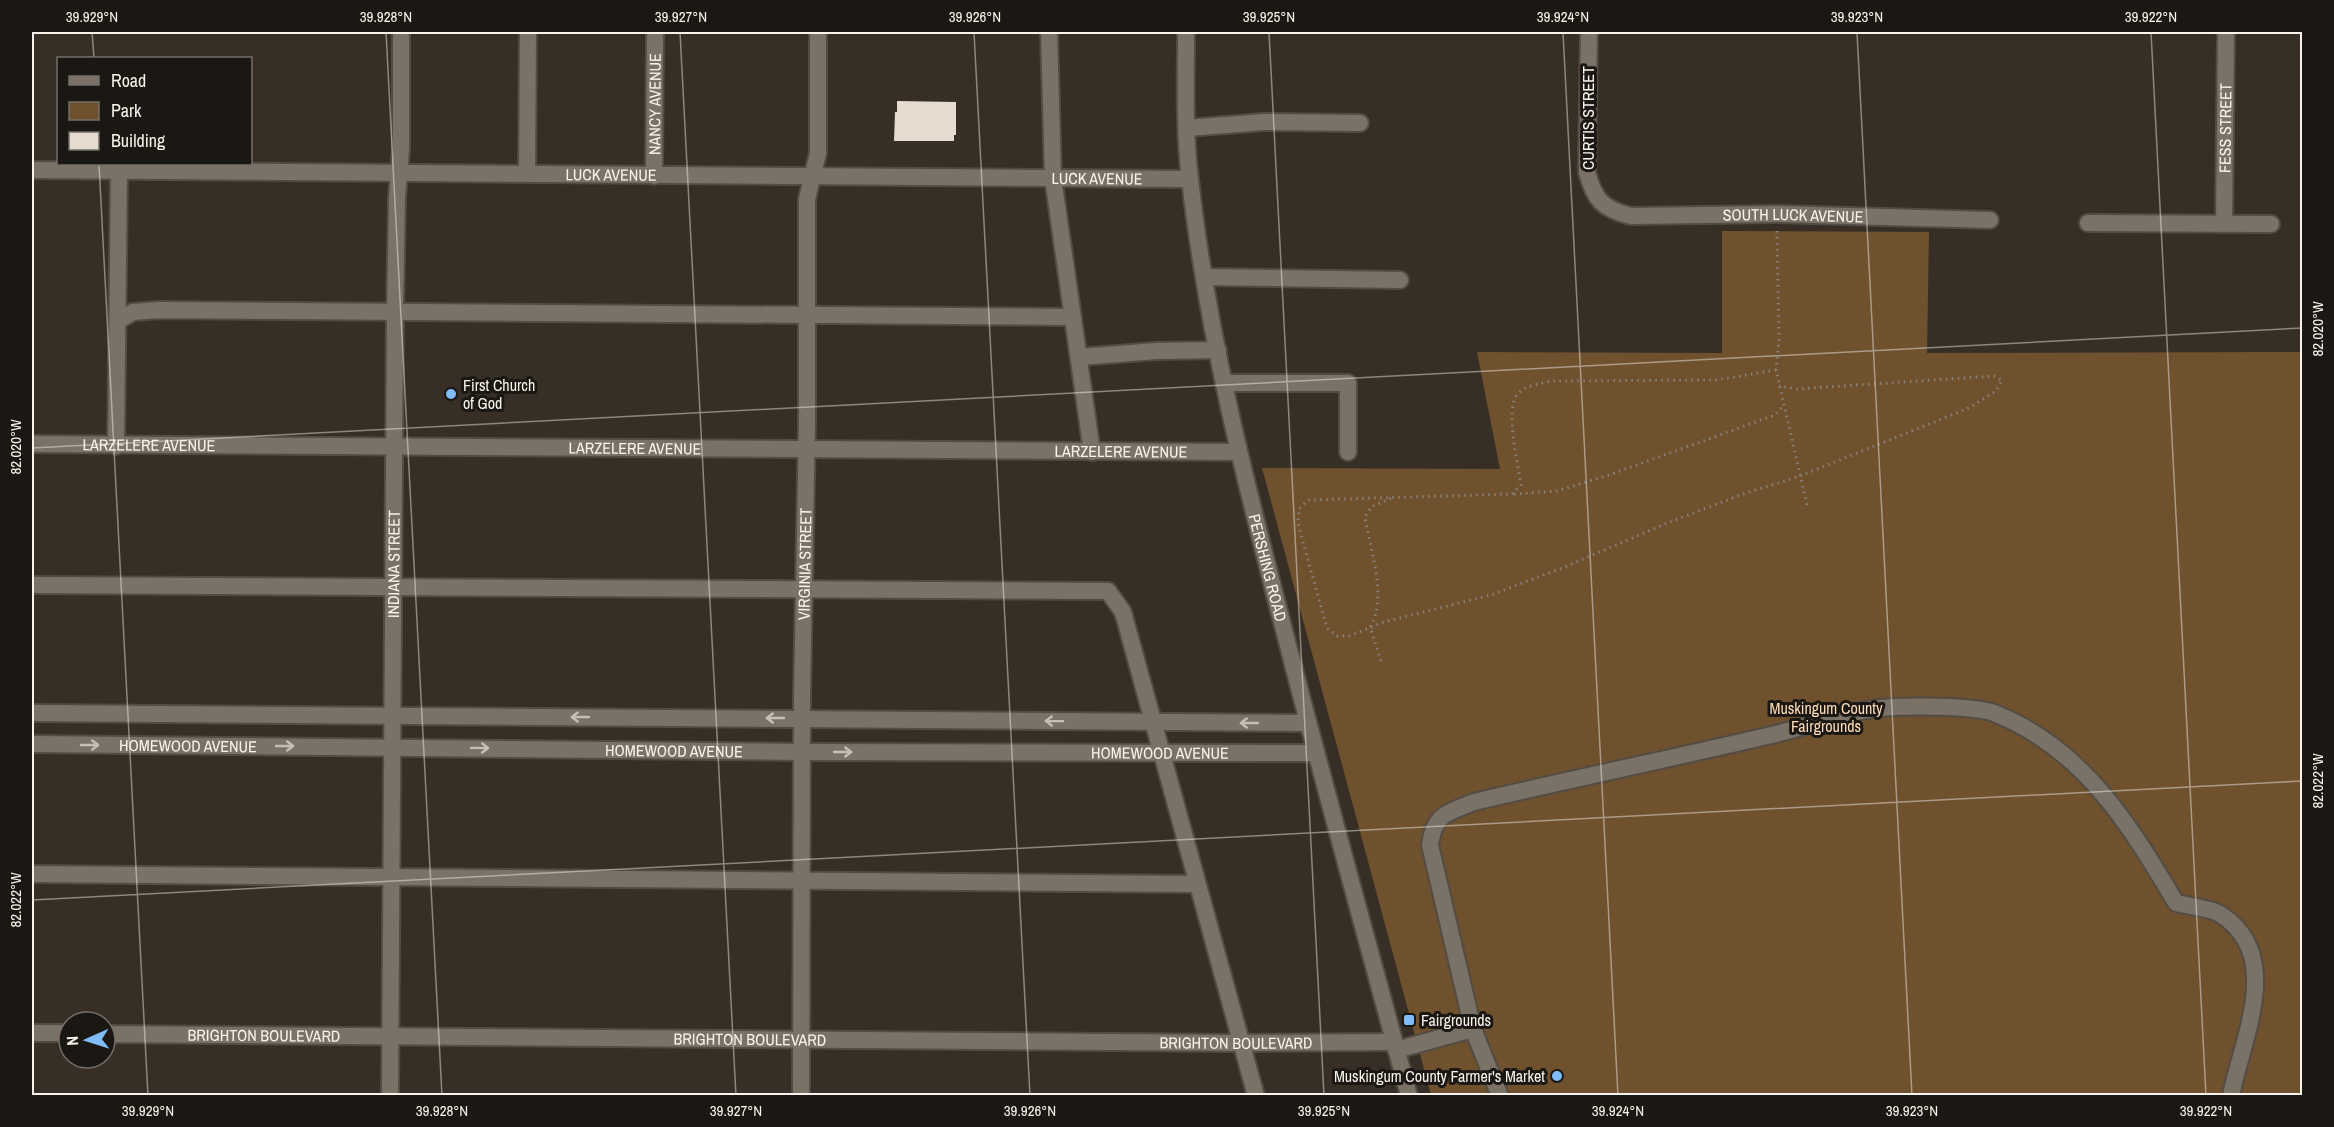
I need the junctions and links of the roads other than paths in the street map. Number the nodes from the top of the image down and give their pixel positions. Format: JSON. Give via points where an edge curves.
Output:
{"nodes":[{"id":1,"x":401,"y":32,"type":"edge"},
{"id":2,"x":528,"y":32,"type":"edge"},
{"id":3,"x":655,"y":32,"type":"edge"},
{"id":4,"x":818,"y":32,"type":"edge"},
{"id":5,"x":1049,"y":32,"type":"edge"},
{"id":6,"x":1186,"y":32,"type":"edge"},
{"id":7,"x":1589,"y":32,"type":"edge"},
{"id":8,"x":2226,"y":32,"type":"edge"},
{"id":9,"x":1360,"y":123,"type":"dead end"},
{"id":10,"x":1186,"y":128,"type":"junction"},
{"id":11,"x":32,"y":170,"type":"edge"},
{"id":12,"x":119,"y":171,"type":"junction"},
{"id":13,"x":399,"y":173,"type":"junction"},
{"id":14,"x":527,"y":174,"type":"junction"},
{"id":15,"x":654,"y":176,"type":"junction"},
{"id":16,"x":813,"y":176,"type":"junction"},
{"id":17,"x":1053,"y":178,"type":"junction"},
{"id":18,"x":1190,"y":179,"type":"junction"},
{"id":19,"x":1599,"y":202,"type":"joint"},
{"id":20,"x":1990,"y":220,"type":"dead end"},
{"id":21,"x":2088,"y":223,"type":"dead end"},
{"id":22,"x":2224,"y":224,"type":"junction"},
{"id":23,"x":2271,"y":224,"type":"dead end"},
{"id":24,"x":1205,"y":277,"type":"junction"},
{"id":25,"x":1400,"y":280,"type":"dead end"},
{"id":26,"x":395,"y":311,"type":"junction"},
{"id":27,"x":807,"y":315,"type":"junction"},
{"id":28,"x":1071,"y":317,"type":"junction"},
{"id":29,"x":118,"y":321,"type":"junction"},
{"id":30,"x":1218,"y":350,"type":"junction"},
{"id":31,"x":1079,"y":357,"type":"junction"},
{"id":32,"x":1224,"y":383,"type":"junction"},
{"id":33,"x":32,"y":444,"type":"edge"},
{"id":34,"x":116,"y":446,"type":"junction"},
{"id":35,"x":395,"y":448,"type":"junction"},
{"id":36,"x":807,"y":450,"type":"junction"},
{"id":37,"x":1092,"y":452,"type":"junction"},
{"id":38,"x":1238,"y":452,"type":"junction"},
{"id":39,"x":1348,"y":452,"type":"dead end"},
{"id":40,"x":32,"y":585,"type":"edge"},
{"id":41,"x":393,"y":587,"type":"junction"},
{"id":42,"x":804,"y":589,"type":"junction"},
{"id":43,"x":32,"y":713,"type":"edge"},
{"id":44,"x":393,"y":716,"type":"junction"},
{"id":45,"x":803,"y":719,"type":"junction"},
{"id":46,"x":1152,"y":722,"type":"junction"},
{"id":47,"x":1308,"y":723,"type":"junction"},
{"id":48,"x":32,"y":744,"type":"edge"},
{"id":49,"x":393,"y":747,"type":"junction"},
{"id":50,"x":802,"y":752,"type":"junction"},
{"id":51,"x":1316,"y":753,"type":"junction"},
{"id":52,"x":1162,"y":754,"type":"junction"},
{"id":53,"x":32,"y":874,"type":"edge"},
{"id":54,"x":392,"y":876,"type":"junction"},
{"id":55,"x":802,"y":880,"type":"junction"},
{"id":56,"x":1196,"y":884,"type":"junction"},
{"id":57,"x":1473,"y":1029,"type":"junction"},
{"id":58,"x":32,"y":1033,"type":"edge"},
{"id":59,"x":57,"y":1033,"type":"edge"},
{"id":60,"x":117,"y":1034,"type":"edge"},
{"id":61,"x":391,"y":1036,"type":"junction"},
{"id":62,"x":801,"y":1040,"type":"junction"},
{"id":63,"x":1241,"y":1043,"type":"junction"},
{"id":64,"x":1395,"y":1046,"type":"junction"},
{"id":65,"x":390,"y":1095,"type":"edge"},
{"id":66,"x":801,"y":1095,"type":"edge"},
{"id":67,"x":1256,"y":1095,"type":"edge"},
{"id":68,"x":1409,"y":1095,"type":"edge"},
{"id":69,"x":1500,"y":1095,"type":"edge"},
{"id":70,"x":2231,"y":1095,"type":"edge"}],
"edges":[{"from":1,"to":13,"type":"street","name":"INDIANA STREET"},
{"from":2,"to":14,"type":"street"},
{"from":3,"to":15,"type":"street","name":"NANCY AVENUE"},
{"from":4,"to":16,"type":"street","name":"VIRGINIA STREET","via":[[818,153]]},
{"from":5,"to":17,"type":"street"},
{"from":6,"to":10,"type":"street","name":"PERSHING ROAD"},
{"from":7,"to":19,"type":"street","name":"CURTIS STREET","via":[[1587,172]]},
{"from":8,"to":22,"type":"street","name":"FESS STREET"},
{"from":9,"to":10,"type":"street","via":[[1264,122]]},
{"from":10,"to":18,"type":"street","name":"PERSHING ROAD"},
{"from":11,"to":12,"type":"street","name":"LUCK AVENUE"},
{"from":12,"to":13,"type":"street","name":"LUCK AVENUE"},
{"from":12,"to":29,"type":"street"},
{"from":13,"to":14,"type":"street","name":"LUCK AVENUE"},
{"from":13,"to":26,"type":"street","name":"INDIANA STREET"},
{"from":14,"to":15,"type":"street","name":"LUCK AVENUE"},
{"from":15,"to":16,"type":"street","name":"LUCK AVENUE"},
{"from":16,"to":17,"type":"street","name":"LUCK AVENUE"},
{"from":16,"to":27,"type":"street","name":"VIRGINIA STREET","via":[[807,199]]},
{"from":17,"to":18,"type":"street","name":"LUCK AVENUE"},
{"from":17,"to":28,"type":"street"},
{"from":18,"to":24,"type":"street","name":"PERSHING ROAD"},
{"from":19,"to":20,"type":"street","name":"SOUTH LUCK AVENUE","via":[[1614,212],[1631,216],[1777,214]]},
{"from":21,"to":22,"type":"street"},
{"from":22,"to":23,"type":"street"},
{"from":24,"to":25,"type":"street"},
{"from":24,"to":30,"type":"street","name":"PERSHING ROAD"},
{"from":26,"to":27,"type":"street"},
{"from":26,"to":29,"type":"street","via":[[159,310],[133,312]]},
{"from":26,"to":35,"type":"street","name":"INDIANA STREET"},
{"from":27,"to":28,"type":"street"},
{"from":27,"to":36,"type":"street","name":"VIRGINIA STREET"},
{"from":28,"to":31,"type":"street"},
{"from":29,"to":34,"type":"street"},
{"from":30,"to":31,"type":"street"},
{"from":30,"to":32,"type":"street","name":"PERSHING ROAD"},
{"from":31,"to":37,"type":"street"},
{"from":32,"to":38,"type":"street","name":"PERSHING ROAD"},
{"from":32,"to":39,"type":"street","via":[[1348,383]]},
{"from":33,"to":34,"type":"street","name":"LARZELERE AVENUE"},
{"from":34,"to":35,"type":"street","name":"LARZELERE AVENUE"},
{"from":35,"to":36,"type":"street","name":"LARZELERE AVENUE"},
{"from":35,"to":41,"type":"street","name":"INDIANA STREET"},
{"from":36,"to":37,"type":"street","name":"LARZELERE AVENUE"},
{"from":36,"to":42,"type":"street","name":"VIRGINIA STREET"},
{"from":37,"to":38,"type":"street","name":"LARZELERE AVENUE"},
{"from":38,"to":47,"type":"street","name":"PERSHING ROAD"},
{"from":40,"to":41,"type":"street"},
{"from":41,"to":42,"type":"street"},
{"from":41,"to":44,"type":"street","name":"INDIANA STREET"},
{"from":42,"to":45,"type":"street","name":"VIRGINIA STREET"},
{"from":42,"to":46,"type":"street","via":[[1108,591],[1123,612]]},
{"from":43,"to":44,"type":"street","name":"HOMEWOOD AVENUE"},
{"from":45,"to":44,"type":"street","name":"HOMEWOOD AVENUE","one_way":true},
{"from":44,"to":49,"type":"street","name":"INDIANA STREET"},
{"from":46,"to":45,"type":"street","name":"HOMEWOOD AVENUE","one_way":true},
{"from":45,"to":50,"type":"street","name":"VIRGINIA STREET"},
{"from":47,"to":46,"type":"street","name":"HOMEWOOD AVENUE","one_way":true},
{"from":46,"to":52,"type":"street"},
{"from":47,"to":51,"type":"street","name":"PERSHING ROAD"},
{"from":48,"to":49,"type":"street","name":"HOMEWOOD AVENUE","one_way":true},
{"from":49,"to":50,"type":"street","name":"HOMEWOOD AVENUE","one_way":true},
{"from":49,"to":54,"type":"street","name":"INDIANA STREET"},
{"from":50,"to":52,"type":"street","name":"HOMEWOOD AVENUE","one_way":true},
{"from":50,"to":55,"type":"street","name":"VIRGINIA STREET"},
{"from":51,"to":52,"type":"street","name":"HOMEWOOD AVENUE"},
{"from":51,"to":64,"type":"street","name":"PERSHING ROAD"},
{"from":52,"to":56,"type":"street"},
{"from":53,"to":54,"type":"street"},
{"from":54,"to":55,"type":"street"},
{"from":54,"to":61,"type":"street","name":"INDIANA STREET"},
{"from":55,"to":56,"type":"street"},
{"from":55,"to":62,"type":"street","name":"VIRGINIA STREET"},
{"from":56,"to":63,"type":"street"},
{"from":57,"to":64,"type":"street","name":"BRIGHTON BOULEVARD"},
{"from":57,"to":69,"type":"street"},
{"from":57,"to":70,"type":"street","via":[[1430,845],[1432,828],[1441,816],[1474,802],[1769,736],[1834,717],[1881,708],[1967,708],[1993,713],[2030,731],[2075,764],[2102,791],[2138,838],[2176,903],[2219,913],[2241,933],[2253,953],[2255,997]]},
{"from":58,"to":59,"type":"street"},
{"from":60,"to":61,"type":"street","name":"BRIGHTON BOULEVARD"},
{"from":61,"to":62,"type":"street","name":"BRIGHTON BOULEVARD"},
{"from":61,"to":65,"type":"street","name":"INDIANA STREET"},
{"from":62,"to":63,"type":"street","name":"BRIGHTON BOULEVARD"},
{"from":62,"to":66,"type":"street","name":"VIRGINIA STREET"},
{"from":63,"to":64,"type":"street","name":"BRIGHTON BOULEVARD"},
{"from":63,"to":67,"type":"street"},
{"from":64,"to":68,"type":"street","name":"PERSHING ROAD"}]}
